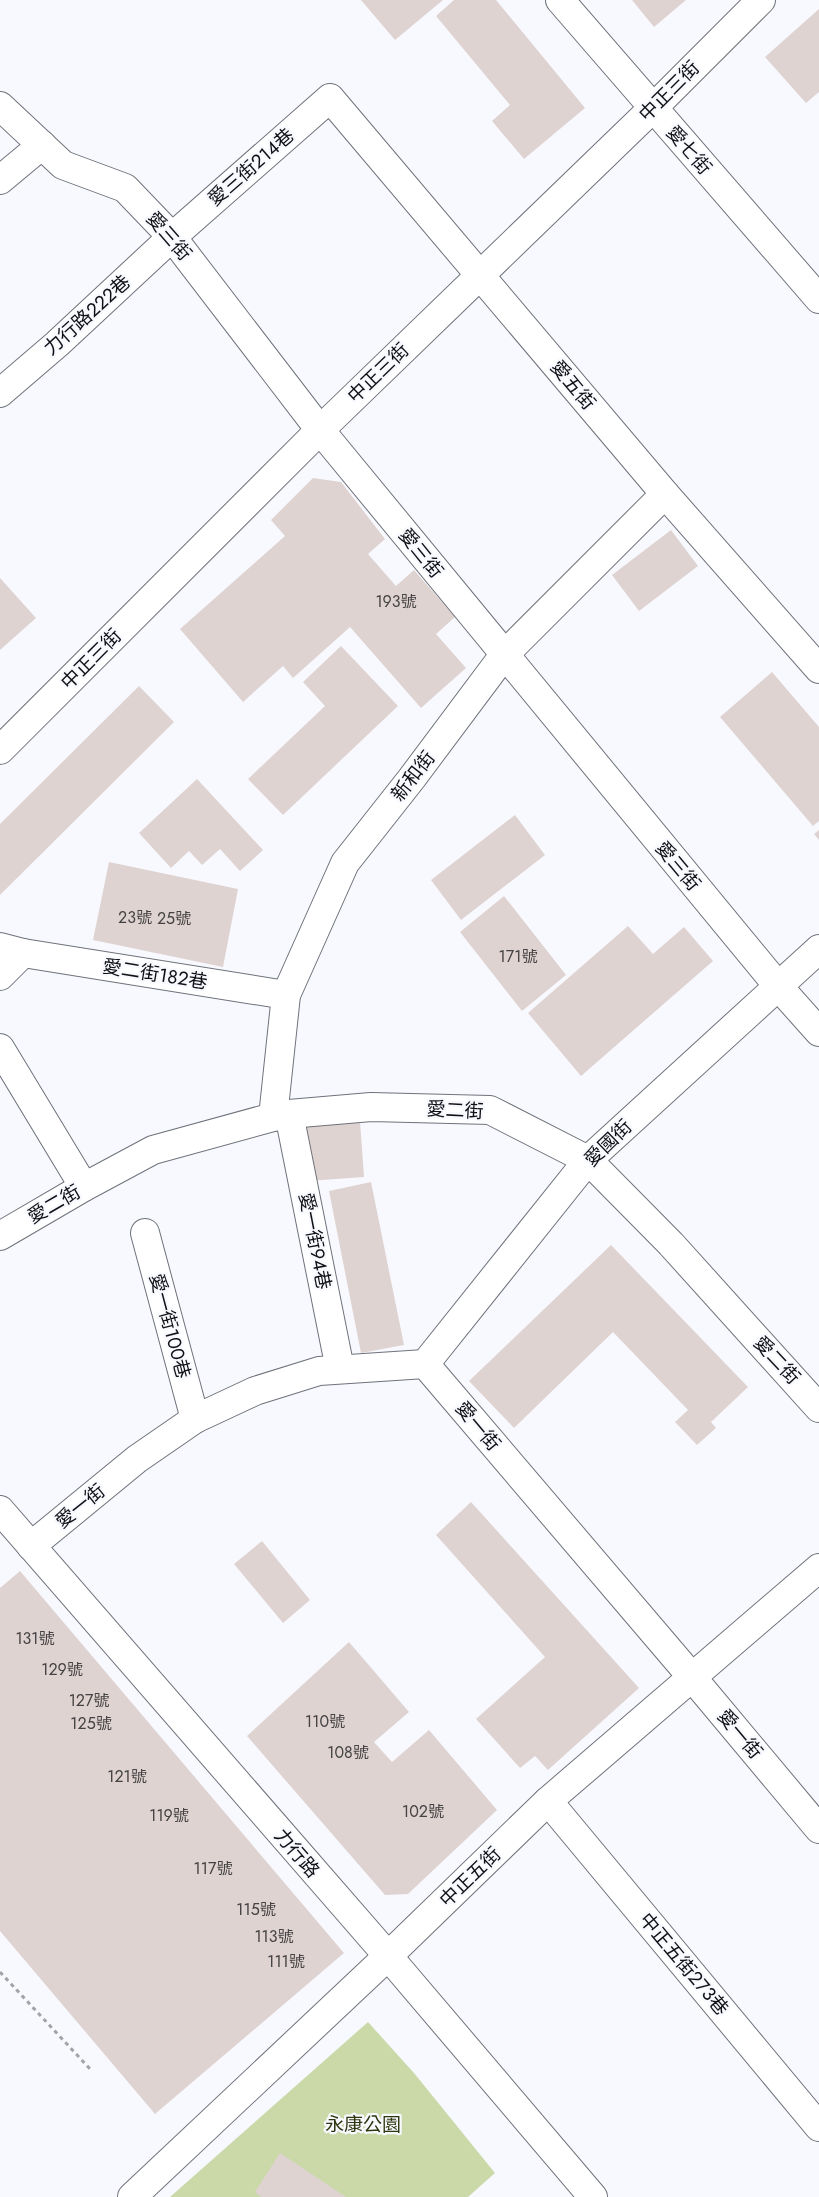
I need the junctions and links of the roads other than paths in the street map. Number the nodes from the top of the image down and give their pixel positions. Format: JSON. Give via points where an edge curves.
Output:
{"nodes":[{"id":1,"x":560,"y":0,"type":"edge"},
{"id":2,"x":760,"y":0,"type":"edge"},
{"id":3,"x":330,"y":98,"type":"joint"},
{"id":4,"x":0,"y":106,"type":"edge"},
{"id":5,"x":653,"y":108,"type":"junction"},
{"id":6,"x":42,"y":145,"type":"junction"},
{"id":7,"x":0,"y":180,"type":"edge"},
{"id":8,"x":172,"y":237,"type":"junction"},
{"id":9,"x":479,"y":275,"type":"junction"},
{"id":10,"x":819,"y":299,"type":"edge"},
{"id":11,"x":0,"y":392,"type":"edge"},
{"id":12,"x":320,"y":430,"type":"junction"},
{"id":13,"x":665,"y":494,"type":"junction"},
{"id":14,"x":504,"y":655,"type":"junction"},
{"id":15,"x":819,"y":669,"type":"edge"},
{"id":16,"x":0,"y":750,"type":"edge"},
{"id":17,"x":819,"y":948,"type":"edge"},
{"id":18,"x":12,"y":950,"type":"edge"},
{"id":19,"x":0,"y":976,"type":"edge"},
{"id":20,"x":778,"y":986,"type":"junction"},
{"id":21,"x":286,"y":994,"type":"junction"},
{"id":22,"x":819,"y":1032,"type":"edge"},
{"id":23,"x":0,"y":1048,"type":"edge"},
{"id":24,"x":282,"y":1116,"type":"junction"},
{"id":25,"x":588,"y":1160,"type":"junction"},
{"id":26,"x":84,"y":1187,"type":"junction"},
{"id":27,"x":145,"y":1233,"type":"dead end"},
{"id":28,"x":0,"y":1236,"type":"edge"},
{"id":29,"x":425,"y":1364,"type":"junction"},
{"id":30,"x":340,"y":1369,"type":"junction"},
{"id":31,"x":819,"y":1408,"type":"edge"},
{"id":32,"x":195,"y":1418,"type":"junction"},
{"id":33,"x":0,"y":1510,"type":"edge"},
{"id":34,"x":31,"y":1546,"type":"junction"},
{"id":35,"x":819,"y":1568,"type":"edge"},
{"id":36,"x":691,"y":1676,"type":"junction"},
{"id":37,"x":548,"y":1801,"type":"junction"},
{"id":38,"x":819,"y":1829,"type":"edge"},
{"id":39,"x":388,"y":1956,"type":"junction"},
{"id":40,"x":819,"y":2127,"type":"edge"},
{"id":41,"x":132,"y":2197,"type":"edge"},
{"id":42,"x":593,"y":2197,"type":"edge"}],
"edges":[{"from":1,"to":5,"type":"street","name":"愛七街"},
{"from":2,"to":5,"type":"street","name":"中正三街"},
{"from":3,"to":8,"type":"street","name":"愛三街214巷"},
{"from":3,"to":9,"type":"street","name":"愛五街"},
{"from":4,"to":6,"type":"street","name":"愛三街"},
{"from":5,"to":9,"type":"street","name":"中正三街"},
{"from":5,"to":10,"type":"street","name":"愛七街"},
{"from":6,"to":7,"type":"street"},
{"from":6,"to":8,"type":"street","name":"愛三街","via":[[63,165],[125,188]]},
{"from":8,"to":11,"type":"street","name":"力行路222巷","via":[[57,344]]},
{"from":8,"to":12,"type":"street","name":"愛三街"},
{"from":9,"to":12,"type":"street","name":"中正三街"},
{"from":9,"to":13,"type":"street","name":"愛五街"},
{"from":12,"to":14,"type":"street","name":"愛三街"},
{"from":12,"to":16,"type":"street","name":"中正三街"},
{"from":13,"to":14,"type":"street","name":"新和街"},
{"from":13,"to":15,"type":"street","name":"愛五街"},
{"from":14,"to":20,"type":"street","name":"愛三街"},
{"from":14,"to":21,"type":"street","name":"新和街","via":[[345,863]]},
{"from":17,"to":20,"type":"street","name":"愛國街"},
{"from":18,"to":19,"type":"street","name":"愛二街182巷"},
{"from":18,"to":21,"type":"street","name":"愛二街182巷"},
{"from":20,"to":22,"type":"street","name":"愛三街"},
{"from":20,"to":25,"type":"street","name":"愛國街"},
{"from":21,"to":24,"type":"street","name":"新和街"},
{"from":23,"to":26,"type":"street"},
{"from":24,"to":25,"type":"street","name":"愛二街","via":[[371,1107],[490,1110]]},
{"from":24,"to":26,"type":"street","name":"愛二街","via":[[153,1150]]},
{"from":24,"to":30,"type":"street","name":"愛一街94巷"},
{"from":25,"to":29,"type":"street","name":"愛國街"},
{"from":25,"to":31,"type":"street","name":"愛二街","via":[[671,1244]]},
{"from":26,"to":28,"type":"street","name":"愛二街"},
{"from":27,"to":32,"type":"street","name":"愛一街100巷"},
{"from":29,"to":30,"type":"street","name":"愛一街"},
{"from":29,"to":36,"type":"street","name":"愛一街"},
{"from":30,"to":32,"type":"street","name":"愛一街","via":[[320,1371],[255,1391]]},
{"from":32,"to":34,"type":"street","name":"愛一街","via":[[137,1459]]},
{"from":33,"to":34,"type":"street","name":"力行路"},
{"from":34,"to":39,"type":"street","name":"力行路"},
{"from":35,"to":36,"type":"street","name":"中正五街"},
{"from":36,"to":37,"type":"street","name":"中正五街"},
{"from":36,"to":38,"type":"street","name":"愛一街"},
{"from":37,"to":39,"type":"street","name":"中正五街"},
{"from":37,"to":40,"type":"street","name":"中正五街273巷"},
{"from":39,"to":41,"type":"street","name":"中正五街"},
{"from":39,"to":42,"type":"street","name":"力行路"}]}
